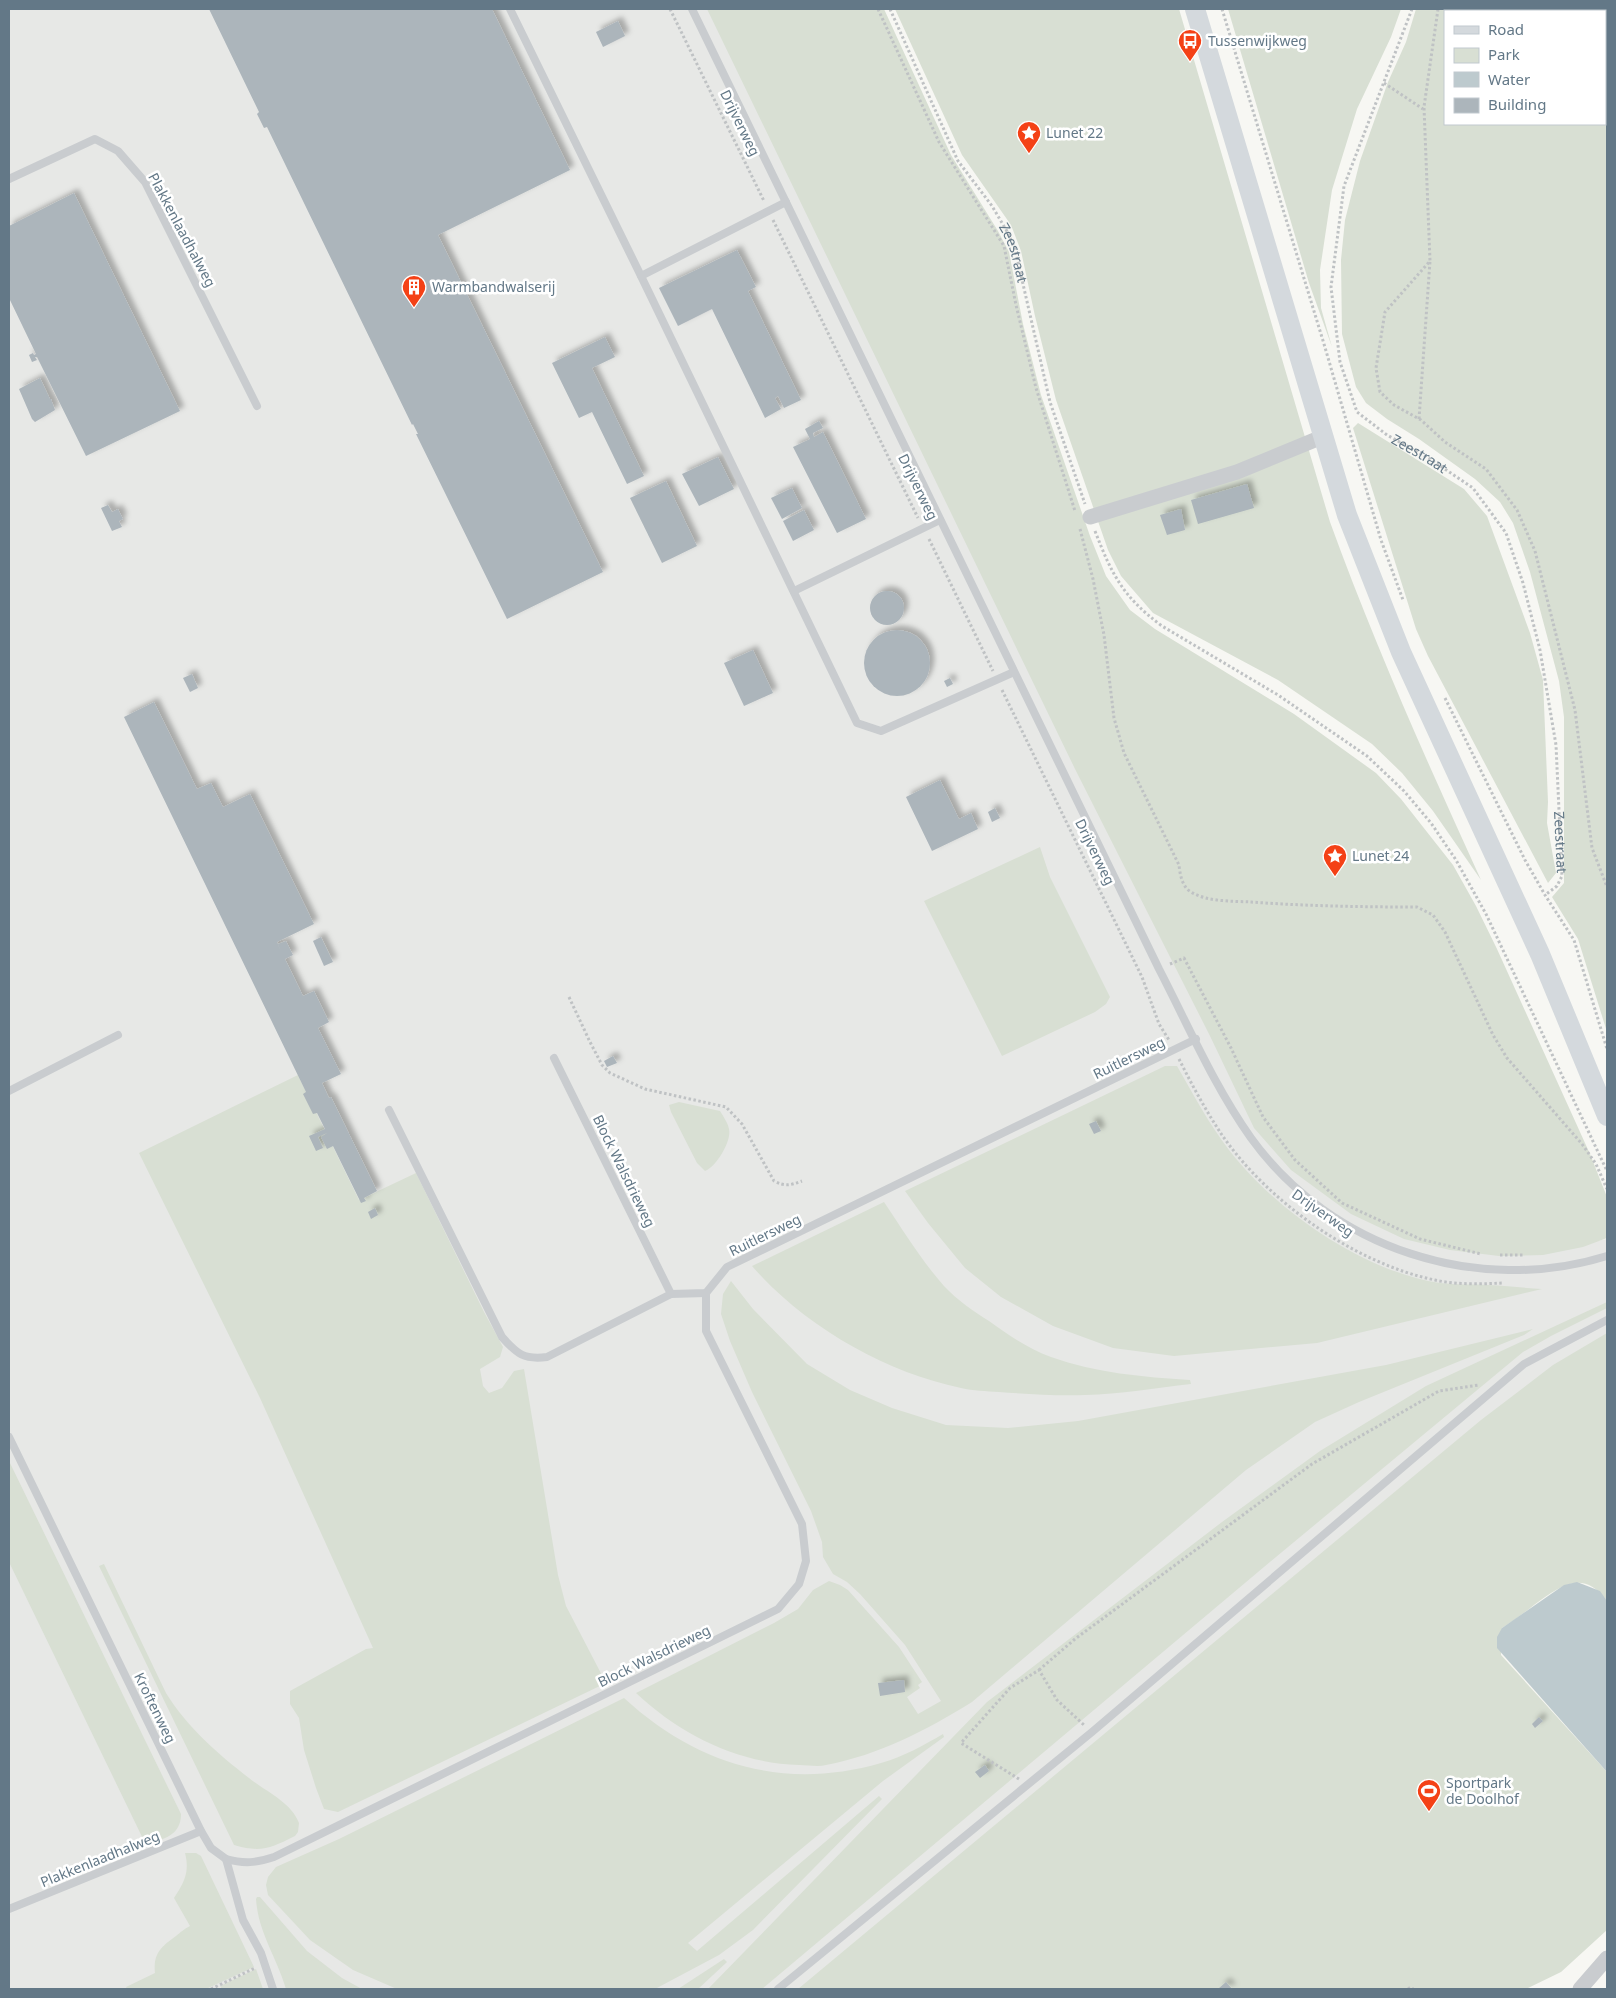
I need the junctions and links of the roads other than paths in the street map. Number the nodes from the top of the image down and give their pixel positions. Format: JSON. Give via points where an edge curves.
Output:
{"nodes":[{"id":1,"x":510,"y":9,"type":"edge"},
{"id":2,"x":692,"y":9,"type":"edge"},
{"id":3,"x":1195,"y":9,"type":"edge"},
{"id":4,"x":9,"y":179,"type":"edge"},
{"id":5,"x":786,"y":202,"type":"junction"},
{"id":6,"x":641,"y":276,"type":"junction"},
{"id":7,"x":257,"y":406,"type":"dead end"},
{"id":8,"x":1322,"y":437,"type":"junction"},
{"id":9,"x":1081,"y":518,"type":"road end"},
{"id":10,"x":940,"y":520,"type":"junction"},
{"id":11,"x":794,"y":591,"type":"junction"},
{"id":12,"x":1014,"y":672,"type":"junction"},
{"id":13,"x":118,"y":1035,"type":"dead end"},
{"id":14,"x":1196,"y":1039,"type":"junction"},
{"id":15,"x":554,"y":1058,"type":"dead end"},
{"id":16,"x":9,"y":1091,"type":"edge"},
{"id":17,"x":389,"y":1110,"type":"dead end"},
{"id":18,"x":1607,"y":1116,"type":"edge"},
{"id":19,"x":1607,"y":1256,"type":"edge"},
{"id":20,"x":706,"y":1293,"type":"junction"},
{"id":21,"x":671,"y":1294,"type":"junction"},
{"id":22,"x":1607,"y":1320,"type":"edge"},
{"id":23,"x":9,"y":1437,"type":"edge"},
{"id":24,"x":201,"y":1832,"type":"junction"},
{"id":25,"x":226,"y":1859,"type":"junction"},
{"id":26,"x":9,"y":1909,"type":"edge"},
{"id":27,"x":1607,"y":1958,"type":"edge"},
{"id":28,"x":273,"y":1989,"type":"edge"},
{"id":29,"x":778,"y":1989,"type":"edge"},
{"id":30,"x":1580,"y":1989,"type":"edge"}],
"edges":[{"from":1,"to":6,"type":"lane"},
{"from":2,"to":5,"type":"lane","name":"Drijverweg"},
{"from":3,"to":8,"type":"main road"},
{"from":4,"to":7,"type":"lane","name":"Plakkenlaadhalweg","via":[[95,139],[118,151],[145,182]]},
{"from":5,"to":6,"type":"lane"},
{"from":5,"to":10,"type":"lane","name":"Drijverweg"},
{"from":6,"to":11,"type":"lane"},
{"from":8,"to":9,"type":"street","via":[[1237,472]]},
{"from":8,"to":18,"type":"main road","via":[[1347,516],[1401,652],[1540,954]]},
{"from":10,"to":11,"type":"lane"},
{"from":10,"to":12,"type":"lane","name":"Drijverweg"},
{"from":11,"to":12,"type":"lane","via":[[857,723],[881,731]]},
{"from":12,"to":14,"type":"lane","name":"Drijverweg"},
{"from":13,"to":16,"type":"lane"},
{"from":14,"to":19,"type":"lane","name":"Drijverweg","via":[[1237,1118],[1271,1162],[1309,1198],[1362,1233],[1420,1258],[1471,1269],[1526,1270],[1574,1265]]},
{"from":14,"to":20,"type":"lane","name":"Ruitlersweg","via":[[727,1267]]},
{"from":15,"to":21,"type":"lane","name":"Block Walsdrieweg"},
{"from":17,"to":21,"type":"lane","via":[[502,1337],[515,1352],[532,1359],[547,1357]]},
{"from":20,"to":21,"type":"lane"},
{"from":20,"to":25,"type":"lane","name":"Block Walsdrieweg","via":[[706,1331],[802,1524],[806,1561],[799,1584],[778,1609],[274,1858],[255,1863]]},
{"from":22,"to":29,"type":"lane","via":[[1524,1364],[1092,1732]]},
{"from":23,"to":24,"type":"lane","name":"Kroftenweg"},
{"from":24,"to":25,"type":"lane","name":"Kroftenweg","via":[[211,1848]]},
{"from":24,"to":26,"type":"lane","name":"Plakkenlaadhalweg"},
{"from":25,"to":28,"type":"lane","via":[[243,1920],[261,1952]]},
{"from":27,"to":30,"type":"street"}]}
